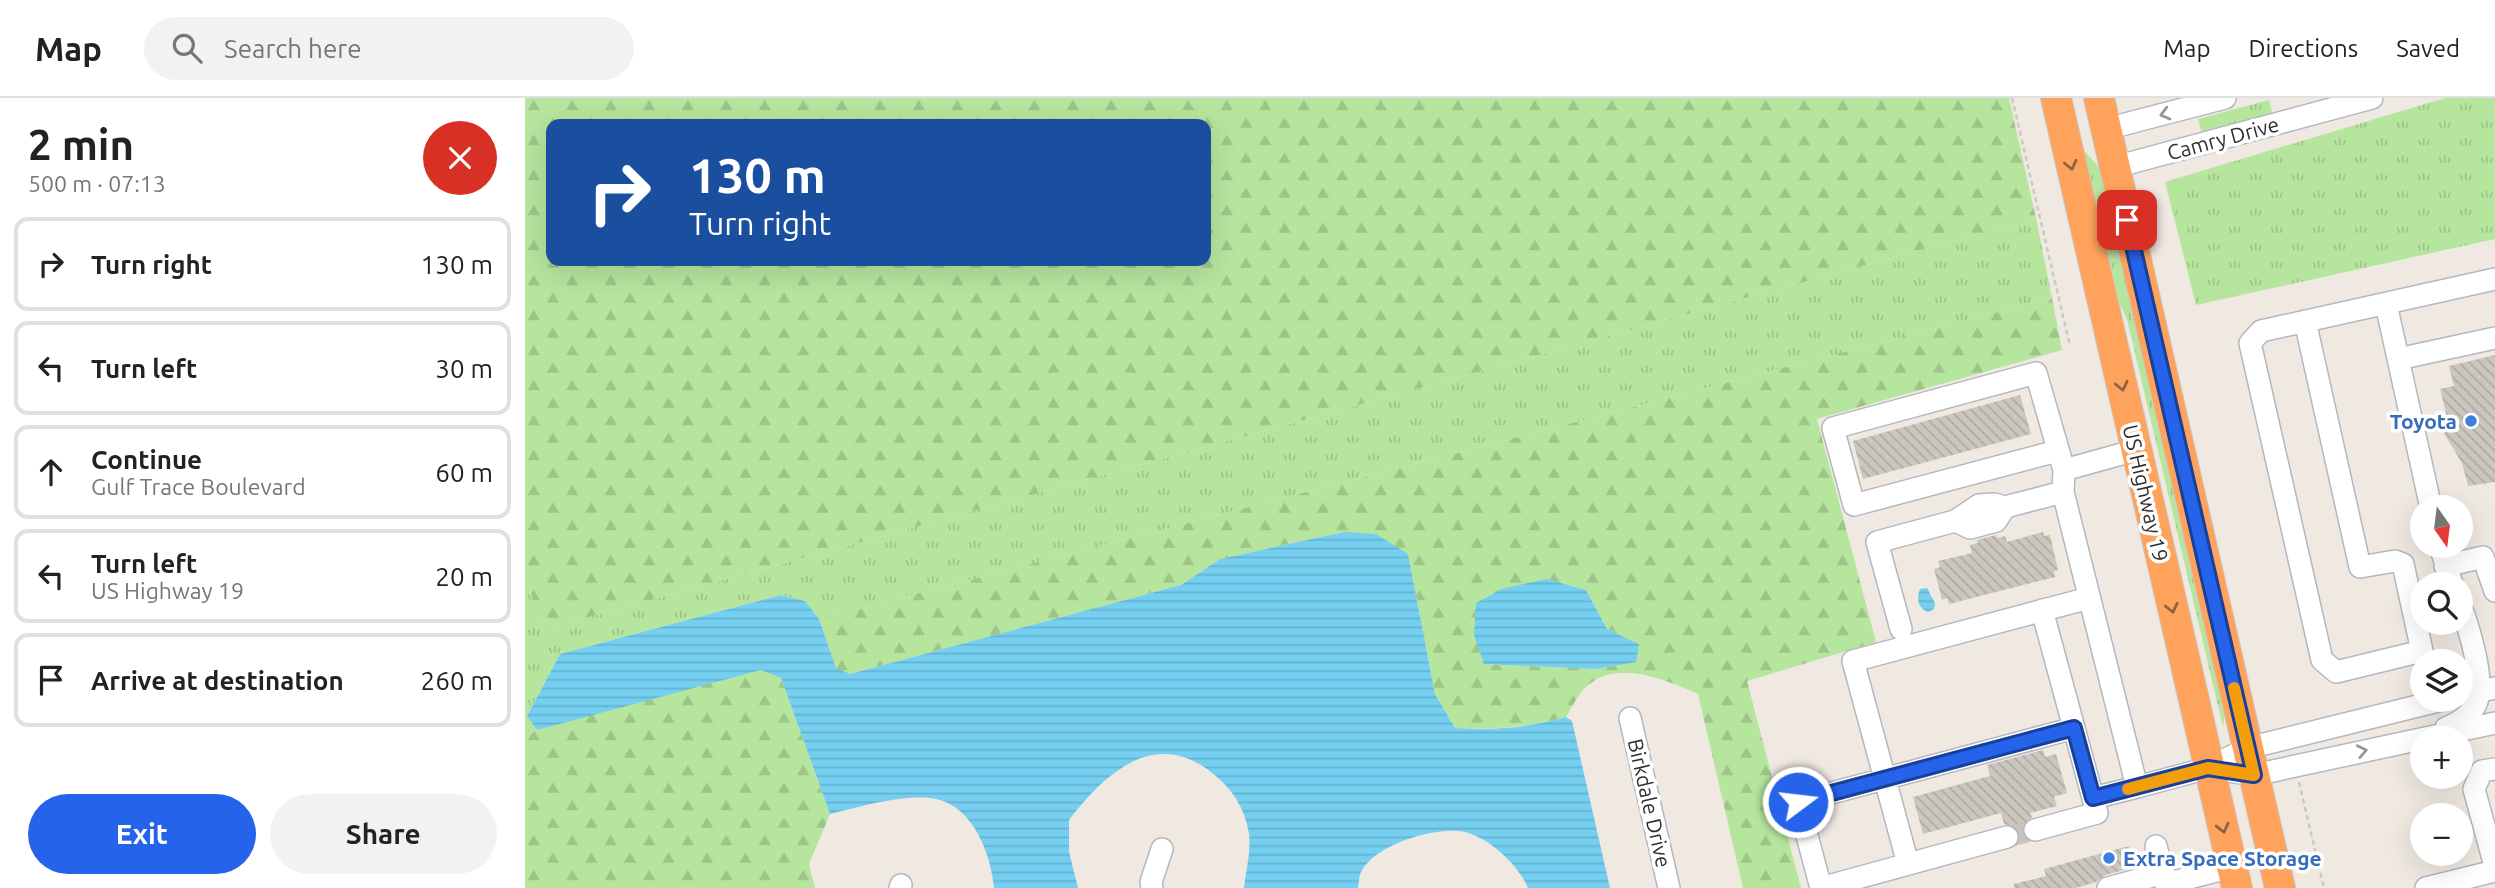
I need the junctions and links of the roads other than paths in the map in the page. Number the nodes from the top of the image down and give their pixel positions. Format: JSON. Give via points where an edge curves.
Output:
{"nodes":[{"id":1,"x":2056,"y":98,"type":"edge"},
{"id":2,"x":2074,"y":98,"type":"edge"},
{"id":3,"x":2099,"y":98,"type":"edge"},
{"id":4,"x":2225,"y":98,"type":"edge"},
{"id":5,"x":2372,"y":98,"type":"edge"},
{"id":6,"x":2304,"y":107,"type":"edge"},
{"id":7,"x":2106,"y":129,"type":"junction"},
{"id":8,"x":2115,"y":167,"type":"junction"},
{"id":9,"x":2495,"y":278,"type":"edge"},
{"id":10,"x":2386,"y":304,"type":"junction"},
{"id":11,"x":2305,"y":321,"type":"junction"},
{"id":12,"x":2495,"y":338,"type":"edge"},
{"id":13,"x":2398,"y":359,"type":"junction"},
{"id":14,"x":2136,"y":450,"type":"junction"},
{"id":15,"x":2060,"y":460,"type":"junction"},
{"id":16,"x":2063,"y":492,"type":"junction"},
{"id":17,"x":2428,"y":495,"type":"edge"},
{"id":18,"x":2489,"y":556,"type":"edge"},
{"id":19,"x":2446,"y":566,"type":"edge"},
{"id":20,"x":2495,"y":591,"type":"edge"},
{"id":21,"x":2089,"y":598,"type":"junction"},
{"id":22,"x":2042,"y":610,"type":"junction"},
{"id":23,"x":1901,"y":629,"type":"dead end"},
{"id":24,"x":2469,"y":635,"type":"edge"},
{"id":25,"x":2478,"y":691,"type":"edge"},
{"id":26,"x":2410,"y":710,"type":"edge"},
{"id":27,"x":1630,"y":718,"type":"dead end"},
{"id":28,"x":2495,"y":723,"type":"edge"},
{"id":29,"x":2450,"y":726,"type":"edge"},
{"id":30,"x":2074,"y":728,"type":"junction"},
{"id":31,"x":2473,"y":728,"type":"edge"},
{"id":32,"x":2410,"y":741,"type":"edge"},
{"id":33,"x":2251,"y":762,"type":"junction"},
{"id":34,"x":2208,"y":768,"type":"junction"},
{"id":35,"x":2495,"y":769,"type":"edge"},
{"id":36,"x":1885,"y":779,"type":"junction"},
{"id":37,"x":2137,"y":787,"type":"junction"},
{"id":38,"x":2093,"y":798,"type":"junction"},
{"id":39,"x":2035,"y":830,"type":"tunnel mouth"},
{"id":40,"x":2007,"y":837,"type":"tunnel mouth"},
{"id":41,"x":2156,"y":846,"type":"dead end"},
{"id":42,"x":1162,"y":849,"type":"dead end"},
{"id":43,"x":1907,"y":864,"type":"junction"},
{"id":44,"x":2495,"y":868,"type":"edge"},
{"id":45,"x":2235,"y":877,"type":"edge"},
{"id":46,"x":2166,"y":882,"type":"edge"},
{"id":47,"x":1152,"y":888,"type":"edge"},
{"id":48,"x":1669,"y":888,"type":"edge"},
{"id":49,"x":2108,"y":888,"type":"edge"},
{"id":50,"x":2280,"y":888,"type":"edge"},
{"id":51,"x":2426,"y":888,"type":"edge"}],
"edges":[{"from":1,"to":14,"type":"highway","name":"US Highway 19","one_way":true},
{"from":2,"to":8,"type":"highway","via":[[2090,147]]},
{"from":3,"to":7,"type":"highway","name":"US Highway 19"},
{"from":4,"to":7,"type":"street","name":"Camry Drive","one_way":true},
{"from":5,"to":6,"type":"street","name":"Camry Drive"},
{"from":6,"to":8,"type":"street","name":"Camry Drive"},
{"from":7,"to":8,"type":"highway","name":"US Highway 19"},
{"from":8,"to":33,"type":"highway","name":"US Highway 19"},
{"from":9,"to":10,"type":"street"},
{"from":10,"to":11,"type":"street"},
{"from":10,"to":13,"type":"street"},
{"from":11,"to":11,"type":"street","via":[[2261,331],[2250,342],[2322,660],[2336,672],[2422,651],[2403,564],[2395,561],[2360,567]]},
{"from":12,"to":13,"type":"street"},
{"from":13,"to":17,"type":"street"},
{"from":14,"to":15,"type":"street"},
{"from":14,"to":34,"type":"highway","name":"US Highway 19","one_way":true},
{"from":15,"to":15,"type":"street","via":[[1854,505],[1833,428],[2036,373]]},
{"from":15,"to":16,"type":"street"},
{"from":16,"to":21,"type":"street"},
{"from":16,"to":23,"type":"street","via":[[2005,507],[1979,505],[1955,521],[1877,542]]},
{"from":18,"to":19,"type":"street"},
{"from":18,"to":20,"type":"street"},
{"from":21,"to":22,"type":"street"},
{"from":21,"to":37,"type":"street"},
{"from":22,"to":30,"type":"street"},
{"from":22,"to":36,"type":"street","via":[[1853,661]]},
{"from":24,"to":25,"type":"street"},
{"from":25,"to":29,"type":"street","via":[[2476,705]]},
{"from":26,"to":33,"type":"street"},
{"from":27,"to":48,"type":"street","name":"Birkdale Drive"},
{"from":28,"to":31,"type":"street"},
{"from":30,"to":36,"type":"street"},
{"from":30,"to":38,"type":"street"},
{"from":33,"to":32,"type":"street","one_way":true,"via":[[2296,766]]},
{"from":33,"to":34,"type":"street"},
{"from":33,"to":50,"type":"highway","name":"US Highway 19"},
{"from":34,"to":37,"type":"street"},
{"from":34,"to":45,"type":"highway","name":"US Highway 19","one_way":true},
{"from":35,"to":44,"type":"street","via":[[2483,771],[2474,789]]},
{"from":36,"to":43,"type":"street"},
{"from":36,"to":43,"type":"street","via":[[1798,802],[1801,814],[1821,888]]},
{"from":37,"to":38,"type":"street"},
{"from":38,"to":39,"type":"street","via":[[2097,813]]},
{"from":40,"to":43,"type":"street"},
{"from":41,"to":46,"type":"street"},
{"from":42,"to":47,"type":"street"},
{"from":44,"to":51,"type":"street"},
{"from":45,"to":46,"type":"street"},
{"from":46,"to":49,"type":"street"}]}
